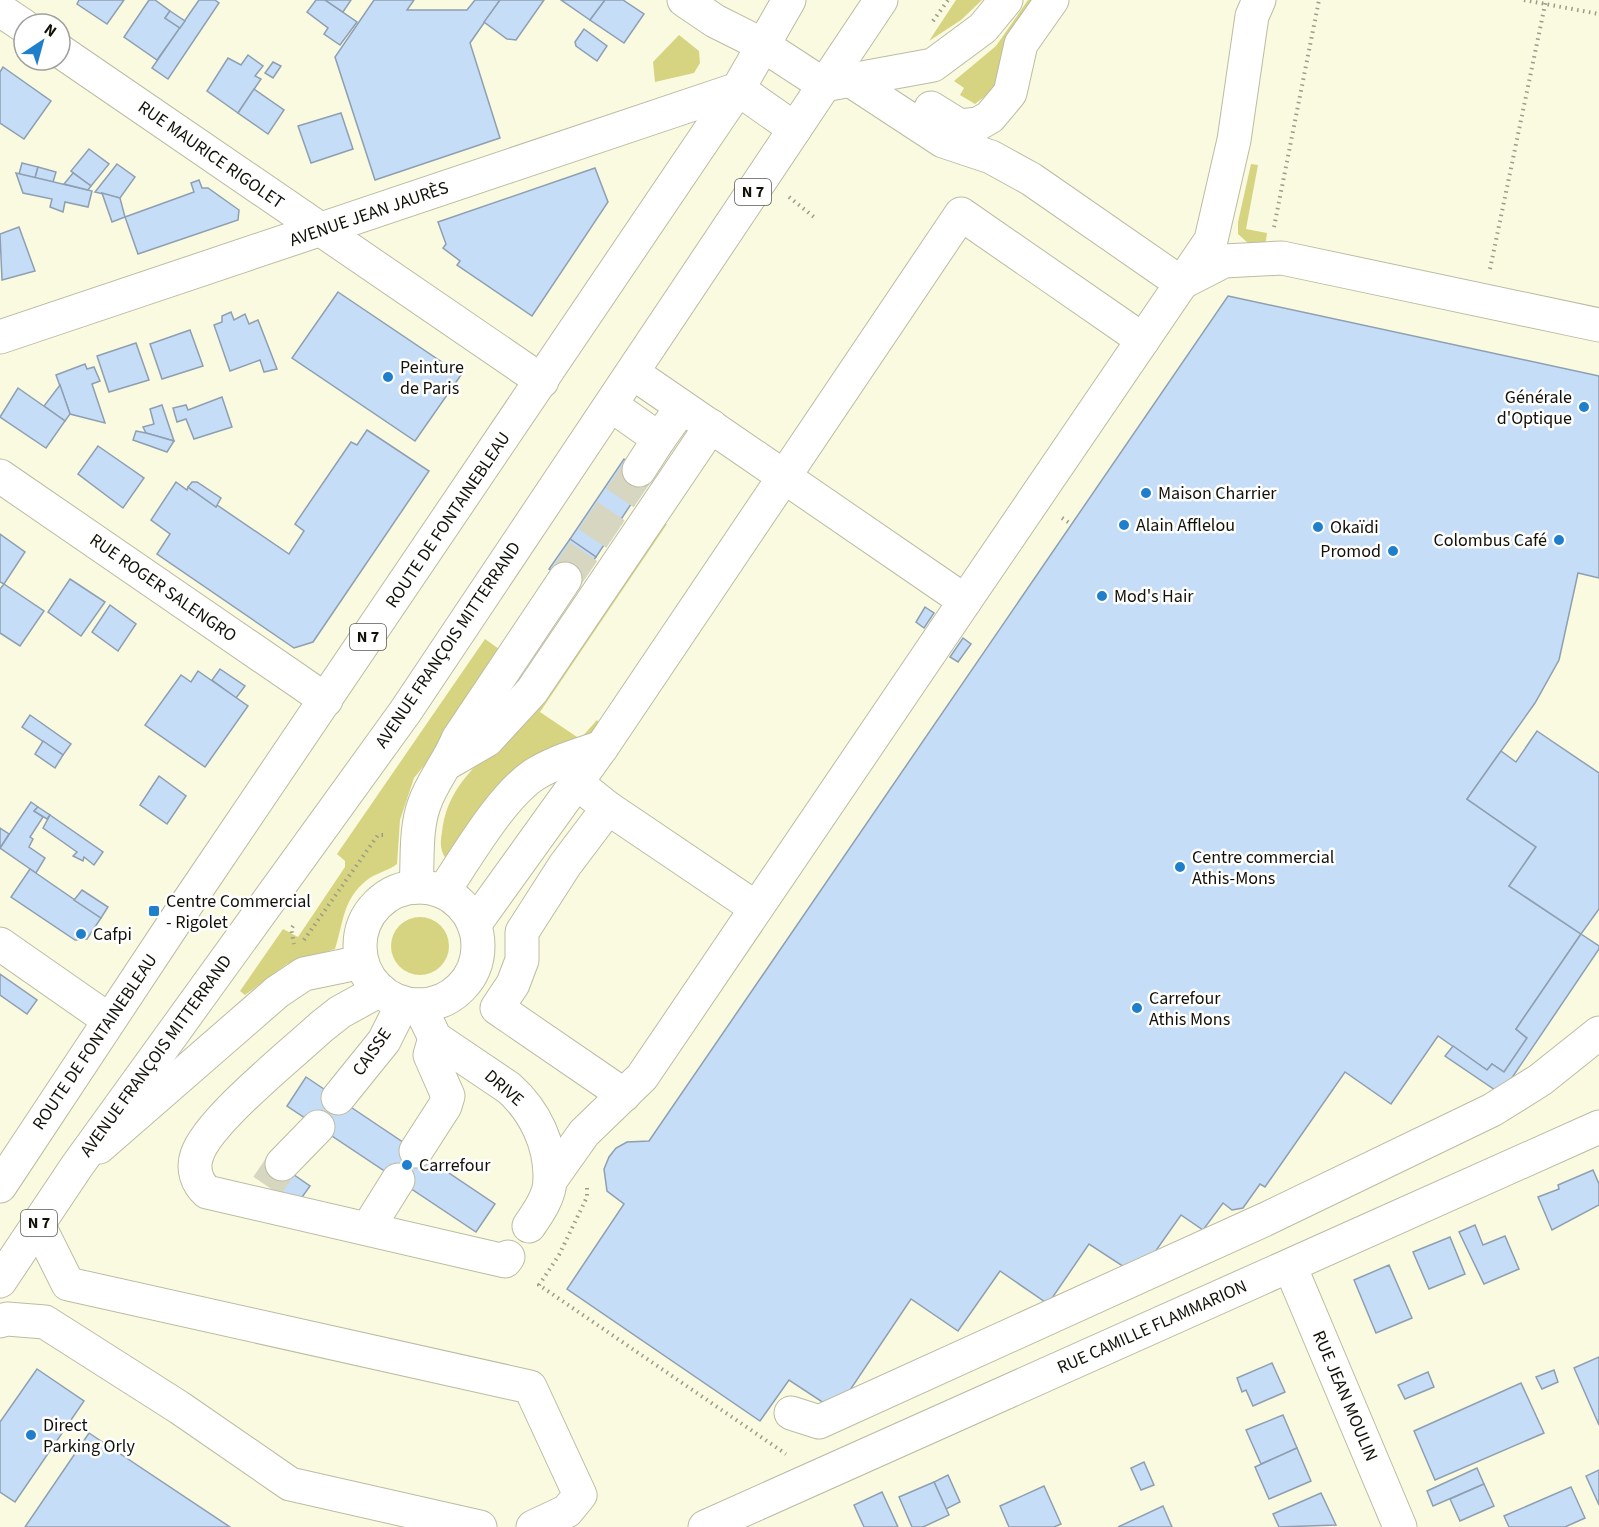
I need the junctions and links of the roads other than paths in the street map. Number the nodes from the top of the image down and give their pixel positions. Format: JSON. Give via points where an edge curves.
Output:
{"nodes":[{"id":1,"x":684,"y":0,"type":"edge"},
{"id":2,"x":789,"y":0,"type":"edge"},
{"id":3,"x":881,"y":0,"type":"edge"},
{"id":4,"x":1006,"y":0,"type":"edge"},
{"id":5,"x":1052,"y":0,"type":"edge"},
{"id":6,"x":1259,"y":0,"type":"edge"},
{"id":7,"x":761,"y":44,"type":"junction"},
{"id":8,"x":72,"y":59,"type":"edge"},
{"id":9,"x":837,"y":82,"type":"junction"},
{"id":10,"x":738,"y":89,"type":"junction"},
{"id":11,"x":795,"y":129,"type":"junction"},
{"id":12,"x":321,"y":230,"type":"junction"},
{"id":13,"x":1181,"y":283,"type":"junction"},
{"id":14,"x":1599,"y":325,"type":"edge"},
{"id":15,"x":0,"y":337,"type":"edge"},
{"id":16,"x":1143,"y":340,"type":"junction"},
{"id":17,"x":633,"y":373,"type":"junction"},
{"id":18,"x":542,"y":381,"type":"junction"},
{"id":19,"x":610,"y":405,"type":"junction"},
{"id":20,"x":682,"y":407,"type":"junction"},
{"id":21,"x":711,"y":426,"type":"junction"},
{"id":22,"x":659,"y":439,"type":"junction"},
{"id":23,"x":639,"y":470,"type":"tunnel mouth"},
{"id":24,"x":0,"y":476,"type":"edge"},
{"id":25,"x":785,"y":476,"type":"junction"},
{"id":26,"x":565,"y":579,"type":"tunnel mouth"},
{"id":27,"x":965,"y":601,"type":"junction"},
{"id":28,"x":326,"y":700,"type":"junction"},
{"id":29,"x":602,"y":747,"type":"junction"},
{"id":30,"x":449,"y":762,"type":"junction"},
{"id":31,"x":577,"y":783,"type":"junction"},
{"id":32,"x":608,"y":808,"type":"junction"},
{"id":33,"x":430,"y":890,"type":"junction"},
{"id":34,"x":756,"y":908,"type":"junction"},
{"id":35,"x":474,"y":925,"type":"junction"},
{"id":36,"x":0,"y":944,"type":"edge"},
{"id":37,"x":362,"y":962,"type":"junction"},
{"id":38,"x":401,"y":999,"type":"junction"},
{"id":39,"x":109,"y":1020,"type":"junction"},
{"id":40,"x":1599,"y":1033,"type":"edge"},
{"id":41,"x":435,"y":1038,"type":"junction"},
{"id":42,"x":624,"y":1095,"type":"junction"},
{"id":43,"x":338,"y":1098,"type":"dead end"},
{"id":44,"x":318,"y":1127,"type":"dead end"},
{"id":45,"x":1599,"y":1127,"type":"edge"},
{"id":46,"x":416,"y":1151,"type":"dead end"},
{"id":47,"x":77,"y":1166,"type":"junction"},
{"id":48,"x":398,"y":1180,"type":"dead end"},
{"id":49,"x":550,"y":1181,"type":"junction"},
{"id":50,"x":268,"y":1184,"type":"junction"},
{"id":51,"x":0,"y":1186,"type":"edge"},
{"id":52,"x":38,"y":1224,"type":"junction"},
{"id":53,"x":529,"y":1226,"type":"dead end"},
{"id":54,"x":368,"y":1228,"type":"junction"},
{"id":55,"x":507,"y":1259,"type":"dead end"},
{"id":56,"x":1290,"y":1266,"type":"junction"},
{"id":57,"x":0,"y":1281,"type":"edge"},
{"id":58,"x":0,"y":1321,"type":"edge"},
{"id":59,"x":791,"y":1413,"type":"dead end"},
{"id":60,"x":480,"y":1527,"type":"edge"},
{"id":61,"x":532,"y":1527,"type":"edge"},
{"id":62,"x":705,"y":1527,"type":"edge"},
{"id":63,"x":1400,"y":1527,"type":"edge"}],
"edges":[{"from":1,"to":7,"type":"street"},
{"from":2,"to":7,"type":"street","name":"ROUTE DE FONTAINEBLEAU","number":"N 7"},
{"from":3,"to":9,"type":"street","name":"AVENUE FRANÇOIS MITTERRAND","number":"N 7"},
{"from":4,"to":9,"type":"street","via":[[983,28],[933,66]]},
{"from":5,"to":9,"type":"street","via":[[1021,44],[1010,93],[1000,108],[978,124],[960,126],[920,101]]},
{"from":6,"to":13,"type":"street","via":[[1252,16],[1234,140],[1211,240]]},
{"from":7,"to":9,"type":"street"},
{"from":7,"to":10,"type":"street","name":"ROUTE DE FONTAINEBLEAU","number":"N 7"},
{"from":8,"to":12,"type":"street","name":"RUE MAURICE RIGOLET"},
{"from":9,"to":11,"type":"street","name":"AVENUE FRANÇOIS MITTERRAND","number":"N 7"},
{"from":9,"to":13,"type":"street","via":[[943,141],[991,157],[1031,179]]},
{"from":10,"to":11,"type":"street"},
{"from":10,"to":12,"type":"street","name":"AVENUE JEAN JAURÈS"},
{"from":10,"to":18,"type":"street","name":"ROUTE DE FONTAINEBLEAU","number":"N 7"},
{"from":11,"to":17,"type":"street","name":"AVENUE FRANÇOIS MITTERRAND","number":"N 7"},
{"from":12,"to":15,"type":"street","name":"AVENUE JEAN JAURÈS"},
{"from":12,"to":18,"type":"street","name":"RUE MAURICE RIGOLET"},
{"from":13,"to":14,"type":"street","via":[[1224,261],[1282,258]]},
{"from":13,"to":16,"type":"street"},
{"from":16,"to":25,"type":"street","via":[[961,214]]},
{"from":16,"to":27,"type":"street"},
{"from":17,"to":19,"type":"street","name":"AVENUE FRANÇOIS MITTERRAND","number":"N 7"},
{"from":17,"to":20,"type":"street"},
{"from":18,"to":28,"type":"street","name":"ROUTE DE FONTAINEBLEAU","number":"N 7"},
{"from":19,"to":22,"type":"street"},
{"from":19,"to":47,"type":"street","name":"AVENUE FRANÇOIS MITTERRAND","number":"N 7","via":[[405,712]]},
{"from":20,"to":21,"type":"street"},
{"from":20,"to":22,"type":"street"},
{"from":21,"to":25,"type":"street"},
{"from":21,"to":30,"type":"street","via":[[532,691],[487,740]]},
{"from":22,"to":23,"type":"street"},
{"from":24,"to":28,"type":"street","name":"RUE ROGER SALENGRO"},
{"from":25,"to":27,"type":"street"},
{"from":25,"to":29,"type":"street"},
{"from":26,"to":30,"type":"street","via":[[458,739]]},
{"from":27,"to":34,"type":"street"},
{"from":28,"to":39,"type":"street","name":"ROUTE DE FONTAINEBLEAU","number":"N 7"},
{"from":29,"to":31,"type":"street"},
{"from":29,"to":33,"type":"street","via":[[537,773],[512,794]]},
{"from":30,"to":33,"type":"street","via":[[424,805],[419,833]]},
{"from":31,"to":32,"type":"street"},
{"from":31,"to":35,"type":"street"},
{"from":32,"to":34,"type":"street"},
{"from":32,"to":42,"type":"street","via":[[522,932],[522,960],[513,984],[497,1008]]},
{"from":33,"to":35,"type":"street","via":[[461,906]]},
{"from":33,"to":37,"type":"street","via":[[399,891],[371,912],[362,936]]},
{"from":34,"to":42,"type":"street","via":[[648,1069]]},
{"from":35,"to":38,"type":"street","via":[[477,957],[467,979],[450,996],[435,1003]]},
{"from":36,"to":39,"type":"street"},
{"from":37,"to":38,"type":"street","via":[[369,977]]},
{"from":37,"to":47,"type":"street","via":[[304,974],[277,992]]},
{"from":38,"to":41,"type":"street","name":"DRIVE"},
{"from":38,"to":43,"type":"street","name":"CAISSE","via":[[384,1041]]},
{"from":38,"to":50,"type":"street","via":[[340,1012],[213,1128],[196,1157],[198,1184],[207,1192]]},
{"from":39,"to":51,"type":"street","name":"ROUTE DE FONTAINEBLEAU","number":"N 7"},
{"from":40,"to":59,"type":"street","via":[[1540,1080],[1492,1110],[1266,1219],[819,1422]]},
{"from":41,"to":46,"type":"street","via":[[430,1055],[448,1096]]},
{"from":41,"to":49,"type":"street","name":"DRIVE","via":[[519,1097],[541,1129]]},
{"from":42,"to":49,"type":"street","via":[[584,1133]]},
{"from":44,"to":50,"type":"street"},
{"from":45,"to":56,"type":"street","name":"RUE CAMILLE FLAMMARION"},
{"from":47,"to":52,"type":"street","name":"AVENUE FRANÇOIS MITTERRAND","number":"N 7"},
{"from":48,"to":54,"type":"street"},
{"from":49,"to":53,"type":"street","name":"DRIVE"},
{"from":50,"to":54,"type":"street"},
{"from":52,"to":57,"type":"street","name":"AVENUE FRANÇOIS MITTERRAND","number":"N 7"},
{"from":52,"to":61,"type":"street","via":[[68,1284],[530,1387],[580,1495],[567,1511]]},
{"from":54,"to":55,"type":"street"},
{"from":56,"to":62,"type":"street","name":"RUE CAMILLE FLAMMARION"},
{"from":56,"to":63,"type":"street","name":"RUE JEAN MOULIN"},
{"from":58,"to":60,"type":"street","via":[[45,1322],[290,1484]]}]}
